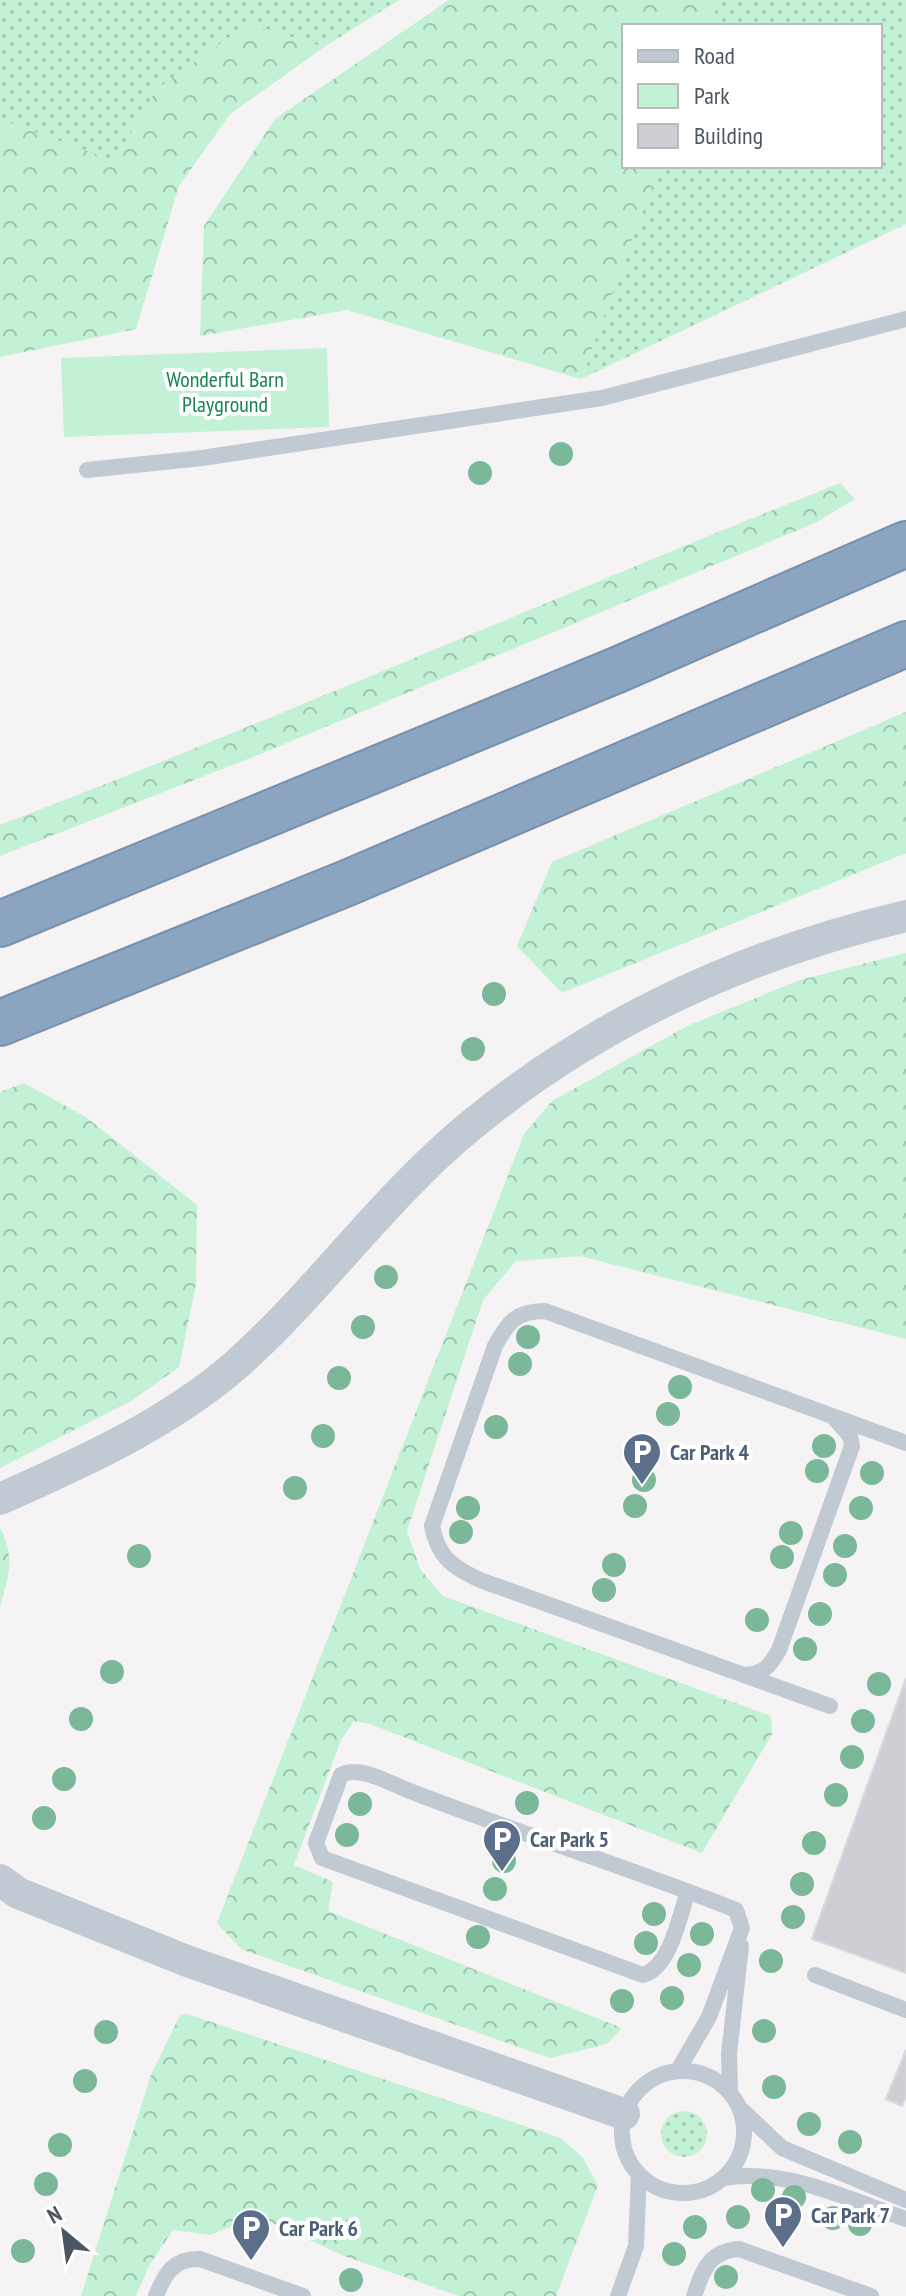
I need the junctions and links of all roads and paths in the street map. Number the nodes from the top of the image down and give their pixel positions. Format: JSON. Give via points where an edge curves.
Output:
{"nodes":[{"id":1,"x":906,"y":319,"type":"edge"},
{"id":2,"x":87,"y":470,"type":"dead end"},
{"id":3,"x":906,"y":544,"type":"edge"},
{"id":4,"x":906,"y":644,"type":"edge"},
{"id":5,"x":906,"y":916,"type":"edge"},
{"id":6,"x":0,"y":924,"type":"edge"},
{"id":7,"x":0,"y":1023,"type":"edge"},
{"id":8,"x":830,"y":1415,"type":"junction"},
{"id":9,"x":906,"y":1443,"type":"edge"},
{"id":10,"x":0,"y":1499,"type":"edge"},
{"id":11,"x":739,"y":1675,"type":"junction"},
{"id":12,"x":830,"y":1706,"type":"dead end"},
{"id":13,"x":0,"y":1880,"type":"edge"},
{"id":14,"x":688,"y":1892,"type":"junction"},
{"id":15,"x":742,"y":1928,"type":"junction"},
{"id":16,"x":815,"y":1975,"type":"dead end"},
{"id":17,"x":906,"y":2010,"type":"edge"},
{"id":18,"x":678,"y":2070,"type":"junction"},
{"id":19,"x":730,"y":2091,"type":"junction"},
{"id":20,"x":740,"y":2108,"type":"junction"},
{"id":21,"x":624,"y":2114,"type":"junction"},
{"id":22,"x":639,"y":2174,"type":"junction"},
{"id":23,"x":724,"y":2178,"type":"junction"},
{"id":24,"x":906,"y":2200,"type":"edge"},
{"id":25,"x":906,"y":2219,"type":"edge"},
{"id":26,"x":156,"y":2296,"type":"edge"},
{"id":27,"x":303,"y":2296,"type":"edge"},
{"id":28,"x":618,"y":2296,"type":"edge"},
{"id":29,"x":694,"y":2296,"type":"edge"},
{"id":30,"x":871,"y":2296,"type":"edge"}],
"edges":[{"from":1,"to":2,"type":"lane","via":[[602,398],[202,458]]},
{"from":3,"to":6,"type":"highway","via":[[617,670]]},
{"from":4,"to":7,"type":"highway","via":[[361,877]]},
{"from":5,"to":10,"type":"street","via":[[791,948],[675,993],[547,1068],[466,1129],[404,1188],[233,1367],[153,1423]]},
{"from":8,"to":9,"type":"lane"},
{"from":8,"to":11,"type":"lane","via":[[850,1436],[844,1471],[771,1664],[758,1674]]},
{"from":8,"to":11,"type":"lane","via":[[545,1311],[517,1315],[495,1346],[432,1526],[440,1554],[454,1569]]},
{"from":11,"to":12,"type":"lane"},
{"from":13,"to":21,"type":"street","via":[[18,1893],[187,1961]]},
{"from":14,"to":14,"type":"lane","via":[[358,1772],[341,1775],[316,1843],[322,1858],[643,1975],[664,1958]]},
{"from":14,"to":15,"type":"lane","via":[[736,1910]]},
{"from":15,"to":18,"type":"lane","via":[[709,2017]]},
{"from":15,"to":19,"type":"lane"},
{"from":16,"to":17,"type":"lane"},
{"from":18,"to":19,"type":"lane","via":[[715,2079]]},
{"from":18,"to":21,"type":"lane","via":[[644,2085]]},
{"from":19,"to":20,"type":"lane"},
{"from":20,"to":23,"type":"lane","via":[[743,2146]]},
{"from":20,"to":24,"type":"lane","via":[[782,2148]]},
{"from":21,"to":22,"type":"lane","via":[[627,2157]]},
{"from":22,"to":23,"type":"lane","via":[[654,2186],[681,2193],[708,2188]]},
{"from":22,"to":28,"type":"lane","via":[[636,2246]]},
{"from":23,"to":25,"type":"lane","via":[[759,2174],[795,2181]]},
{"from":26,"to":27,"type":"lane","via":[[172,2267],[188,2259]]},
{"from":29,"to":30,"type":"lane","via":[[710,2259],[723,2250],[739,2249]]}]}
